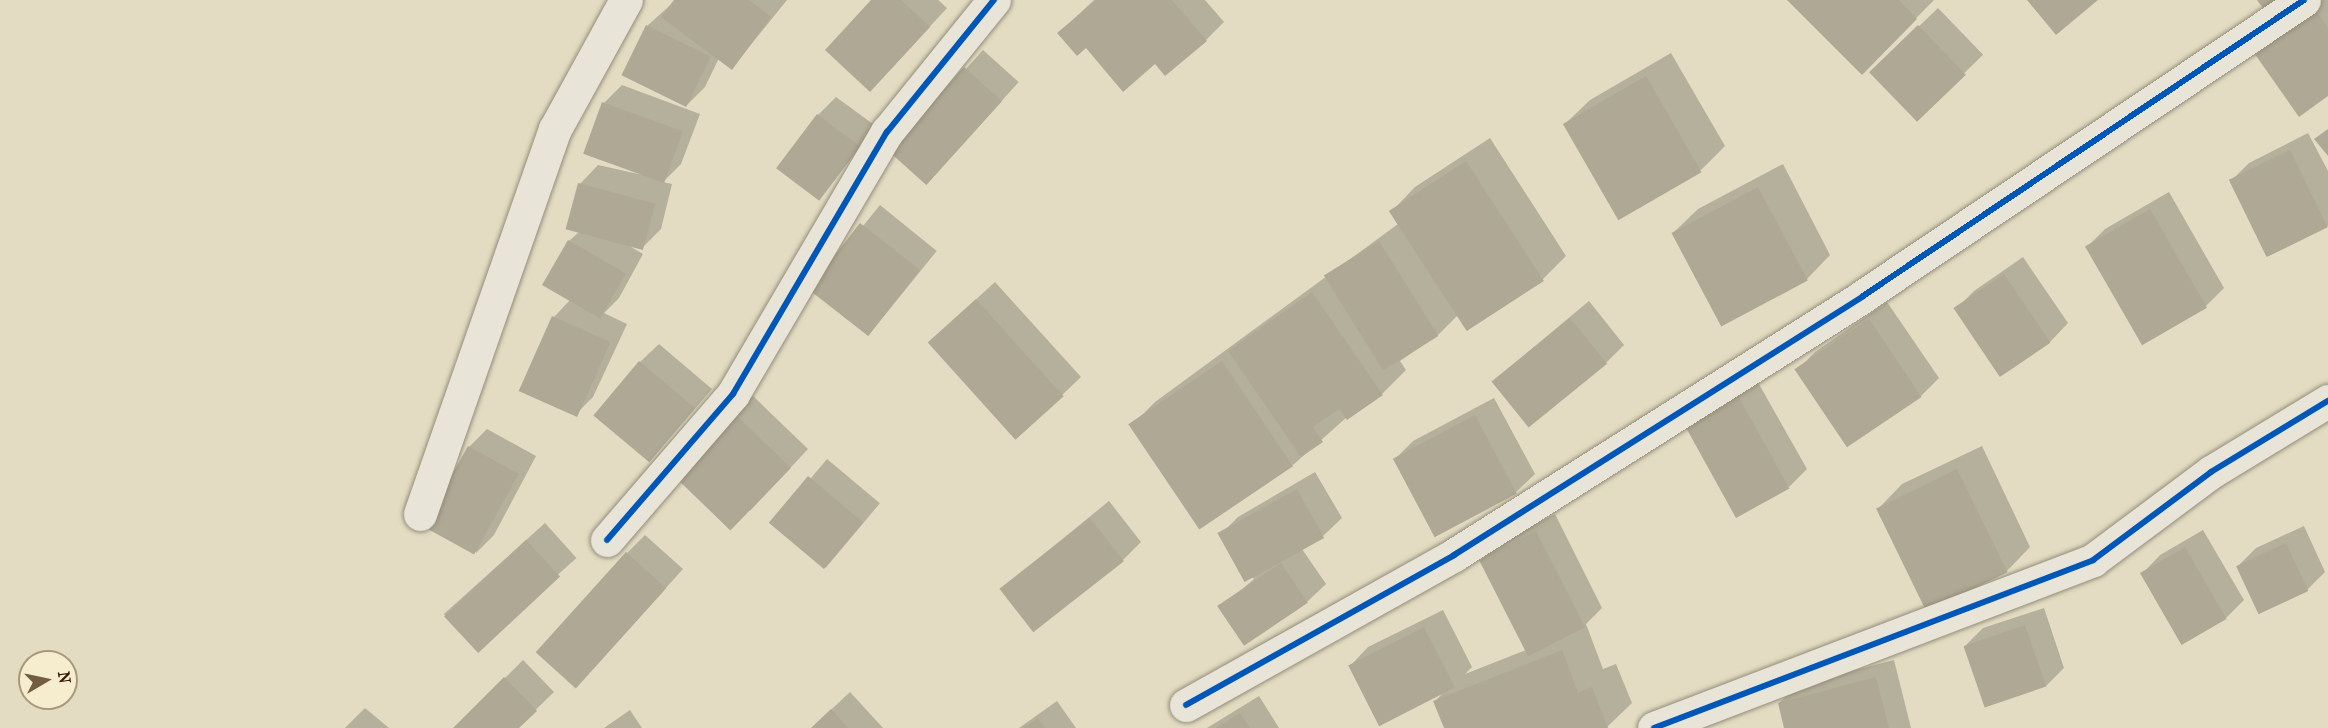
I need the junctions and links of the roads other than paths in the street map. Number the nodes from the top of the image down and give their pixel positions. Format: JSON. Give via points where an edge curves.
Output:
{"nodes":[{"id":1,"x":626,"y":0,"type":"edge"},
{"id":2,"x":994,"y":0,"type":"edge"},
{"id":3,"x":2304,"y":0,"type":"edge"},
{"id":4,"x":2328,"y":401,"type":"edge"},
{"id":5,"x":420,"y":514,"type":"dead end"},
{"id":6,"x":607,"y":540,"type":"dead end"},
{"id":7,"x":1186,"y":705,"type":"dead end"},
{"id":8,"x":1654,"y":728,"type":"edge"}],
"edges":[{"from":1,"to":5,"type":"street","via":[[555,129]]},
{"from":2,"to":6,"type":"street","via":[[887,132],[733,394]]},
{"from":3,"to":7,"type":"street","via":[[1863,296],[1464,549]]},
{"from":4,"to":8,"type":"street","via":[[2211,472],[2093,560]]}]}
